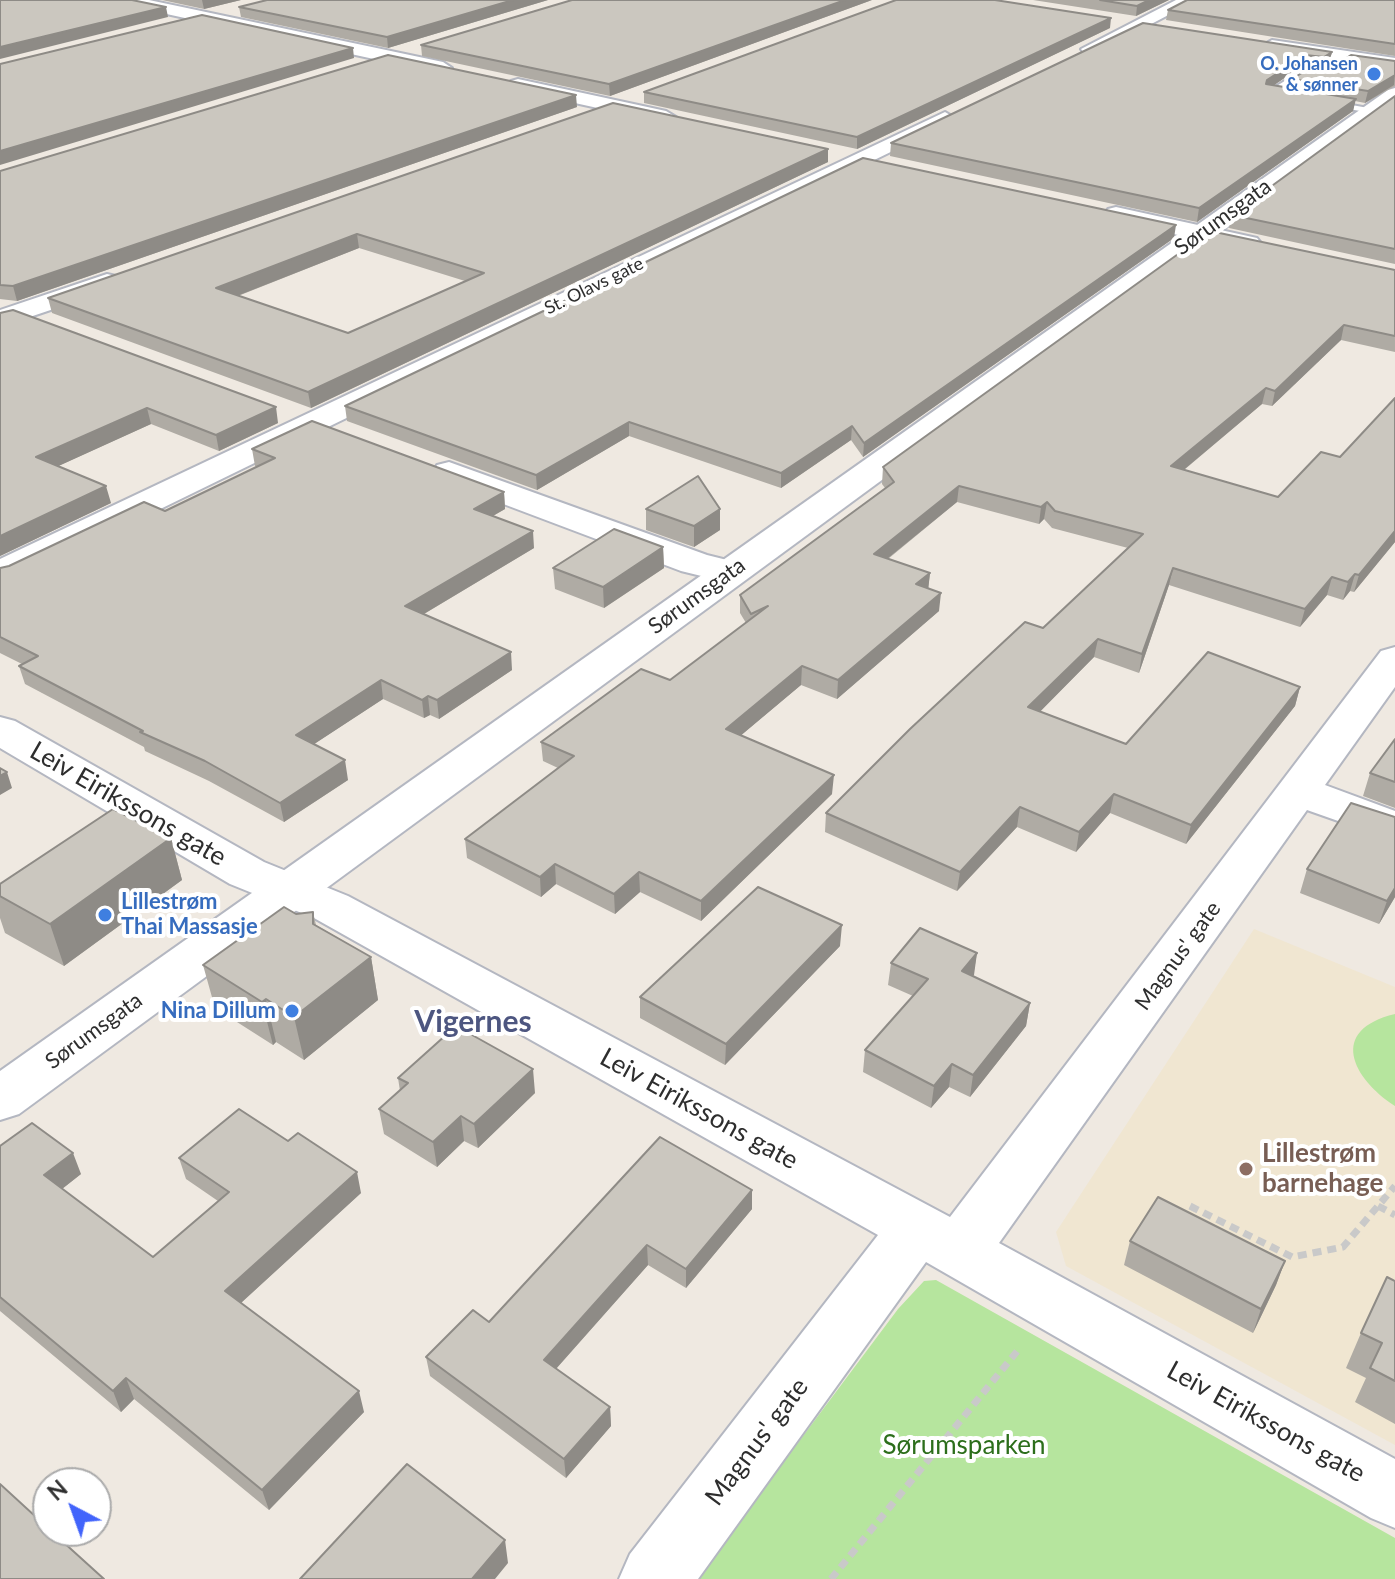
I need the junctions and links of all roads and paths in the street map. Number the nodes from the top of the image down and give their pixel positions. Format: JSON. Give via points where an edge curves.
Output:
{"nodes":[{"id":1,"x":125,"y":0,"type":"edge"},
{"id":2,"x":1189,"y":0,"type":"edge"},
{"id":3,"x":248,"y":7,"type":"edge"},
{"id":4,"x":206,"y":17,"type":"junction"},
{"id":5,"x":1112,"y":20,"type":"edge"},
{"id":6,"x":1141,"y":25,"type":"junction"},
{"id":7,"x":160,"y":28,"type":"edge"},
{"id":8,"x":1171,"y":29,"type":"edge"},
{"id":9,"x":1261,"y":43,"type":"edge"},
{"id":10,"x":435,"y":44,"type":"edge"},
{"id":11,"x":392,"y":57,"type":"junction"},
{"id":12,"x":1351,"y":57,"type":"junction"},
{"id":13,"x":1071,"y":58,"type":"edge"},
{"id":14,"x":1395,"y":64,"type":"edge"},
{"id":15,"x":348,"y":71,"type":"edge"},
{"id":16,"x":465,"y":73,"type":"edge"},
{"id":17,"x":495,"y":80,"type":"edge"},
{"id":18,"x":657,"y":89,"type":"edge"},
{"id":19,"x":1384,"y":102,"type":"edge"},
{"id":20,"x":612,"y":105,"type":"junction"},
{"id":21,"x":973,"y":105,"type":"edge"},
{"id":22,"x":567,"y":121,"type":"edge"},
{"id":23,"x":684,"y":121,"type":"edge"},
{"id":24,"x":831,"y":152,"type":"edge"},
{"id":25,"x":861,"y":158,"type":"junction"},
{"id":26,"x":890,"y":164,"type":"edge"},
{"id":27,"x":1099,"y":210,"type":"edge"},
{"id":28,"x":1202,"y":233,"type":"junction"},
{"id":29,"x":1273,"y":249,"type":"edge"},
{"id":30,"x":121,"y":277,"type":"edge"},
{"id":31,"x":6,"y":313,"type":"edge"},
{"id":32,"x":61,"y":330,"type":"edge"},
{"id":33,"x":268,"y":406,"type":"edge"},
{"id":34,"x":312,"y":422,"type":"junction"},
{"id":35,"x":356,"y":438,"type":"edge"},
{"id":36,"x":415,"y":460,"type":"edge"},
{"id":37,"x":730,"y":572,"type":"junction"},
{"id":38,"x":0,"y":573,"type":"edge"},
{"id":39,"x":1395,"y":659,"type":"edge"},
{"id":40,"x":0,"y":730,"type":"edge"},
{"id":41,"x":1299,"y":791,"type":"junction"},
{"id":42,"x":1395,"y":827,"type":"edge"},
{"id":43,"x":289,"y":890,"type":"junction"},
{"id":44,"x":0,"y":1099,"type":"edge"},
{"id":45,"x":1395,"y":1186,"type":"edge"},
{"id":46,"x":1190,"y":1206,"type":"dead end"},
{"id":47,"x":1378,"y":1206,"type":"junction"},
{"id":48,"x":1395,"y":1215,"type":"edge"},
{"id":49,"x":938,"y":1240,"type":"junction"},
{"id":50,"x":1053,"y":1304,"type":"junction"},
{"id":51,"x":1395,"y":1495,"type":"edge"},
{"id":52,"x":655,"y":1579,"type":"edge"},
{"id":53,"x":831,"y":1579,"type":"edge"}],
"edges":[{"from":1,"to":4,"type":"street"},
{"from":2,"to":6,"type":"street"},
{"from":3,"to":4,"type":"street"},
{"from":4,"to":7,"type":"street"},
{"from":4,"to":11,"type":"street"},
{"from":5,"to":6,"type":"street"},
{"from":6,"to":8,"type":"street"},
{"from":6,"to":13,"type":"street"},
{"from":9,"to":12,"type":"street"},
{"from":10,"to":11,"type":"street"},
{"from":11,"to":15,"type":"street"},
{"from":11,"to":16,"type":"street"},
{"from":12,"to":14,"type":"street"},
{"from":12,"to":19,"type":"lane","via":[[1324,74],[1308,71],[1271,94]]},
{"from":17,"to":20,"type":"street"},
{"from":18,"to":20,"type":"street"},
{"from":19,"to":28,"type":"street","name":"Sørumsgata"},
{"from":20,"to":22,"type":"street"},
{"from":20,"to":23,"type":"street"},
{"from":21,"to":25,"type":"street","name":"St. Olavs gate"},
{"from":24,"to":25,"type":"street"},
{"from":25,"to":26,"type":"street"},
{"from":25,"to":34,"type":"street","name":"St. Olavs gate"},
{"from":27,"to":28,"type":"street"},
{"from":28,"to":29,"type":"street"},
{"from":28,"to":37,"type":"street","name":"Sørumsgata"},
{"from":30,"to":31,"type":"street"},
{"from":31,"to":32,"type":"street"},
{"from":33,"to":34,"type":"street"},
{"from":34,"to":35,"type":"street"},
{"from":34,"to":38,"type":"street","name":"St. Olavs gate"},
{"from":36,"to":37,"type":"street"},
{"from":37,"to":43,"type":"street","name":"Sørumsgata"},
{"from":39,"to":41,"type":"street","name":"Magnus' gate"},
{"from":40,"to":43,"type":"street","name":"Leiv Eirikssons gate","via":[[247,873]]},
{"from":41,"to":42,"type":"street"},
{"from":41,"to":49,"type":"street","name":"Magnus' gate"},
{"from":43,"to":44,"type":"street","name":"Sørumsgata"},
{"from":43,"to":49,"type":"street","name":"Leiv Eirikssons gate","via":[[331,907]]},
{"from":45,"to":47,"type":"path"},
{"from":46,"to":47,"type":"path","via":[[1292,1257],[1343,1247]]},
{"from":47,"to":48,"type":"path"},
{"from":49,"to":50,"type":"street","name":"Leiv Eirikssons gate"},
{"from":49,"to":52,"type":"street","name":"Magnus' gate"},
{"from":50,"to":51,"type":"street","name":"Leiv Eirikssons gate"},
{"from":50,"to":53,"type":"path"}]}
